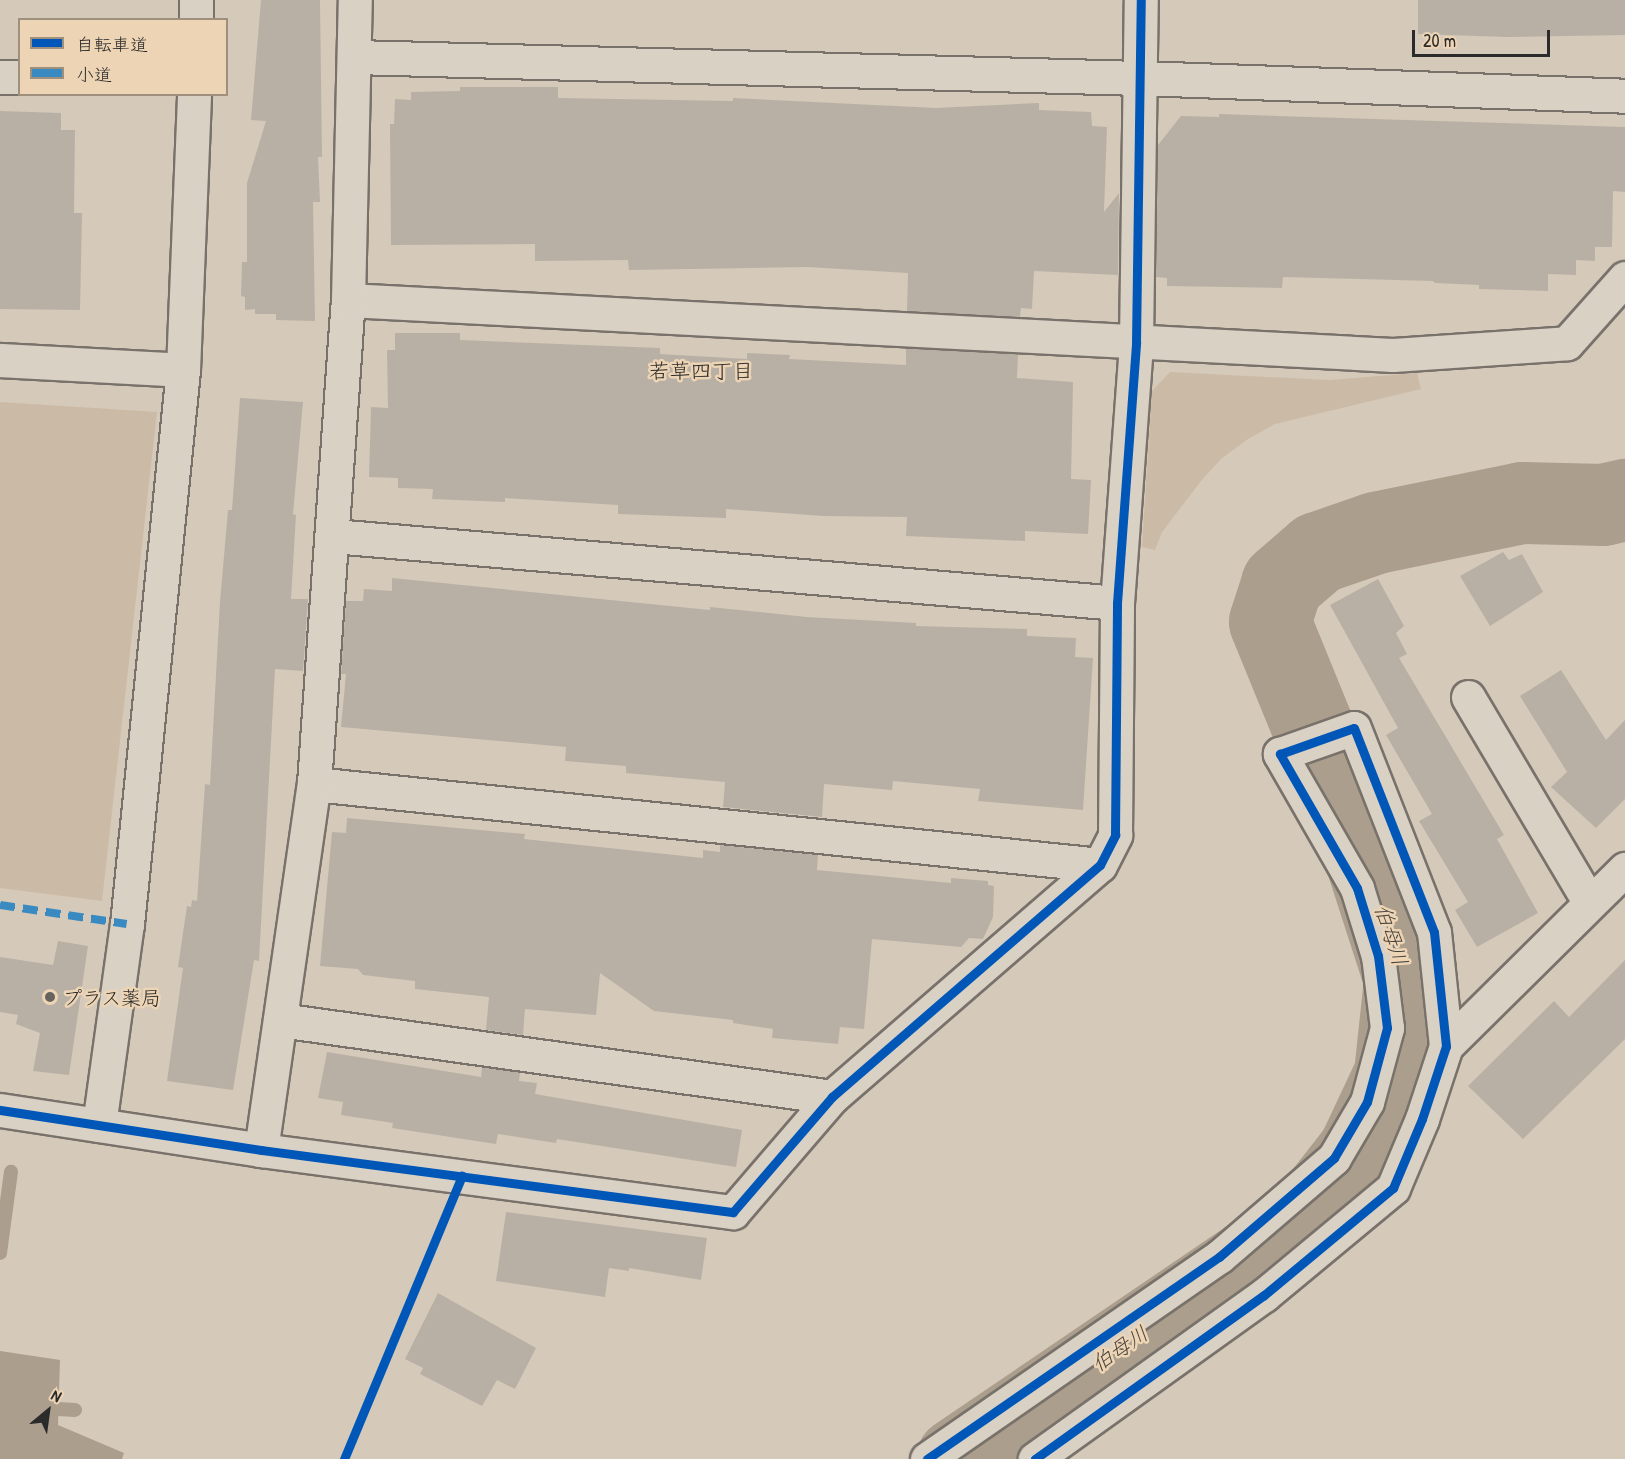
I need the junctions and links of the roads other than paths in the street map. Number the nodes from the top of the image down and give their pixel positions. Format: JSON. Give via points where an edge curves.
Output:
{"nodes":[{"id":1,"x":196,"y":0,"type":"edge"},
{"id":2,"x":355,"y":0,"type":"edge"},
{"id":3,"x":1140,"y":0,"type":"edge"},
{"id":4,"x":196,"y":18,"type":"edge"},
{"id":5,"x":354,"y":57,"type":"junction"},
{"id":6,"x":0,"y":77,"type":"edge"},
{"id":7,"x":18,"y":77,"type":"edge"},
{"id":8,"x":1141,"y":78,"type":"junction"},
{"id":9,"x":194,"y":96,"type":"edge"},
{"id":10,"x":1625,"y":96,"type":"edge"},
{"id":11,"x":1625,"y":278,"type":"edge"},
{"id":12,"x":348,"y":300,"type":"junction"},
{"id":13,"x":1136,"y":342,"type":"junction"},
{"id":14,"x":0,"y":360,"type":"edge"},
{"id":15,"x":183,"y":370,"type":"junction"},
{"id":16,"x":333,"y":536,"type":"junction"},
{"id":17,"x":1117,"y":603,"type":"junction"},
{"id":18,"x":1468,"y":697,"type":"dead end"},
{"id":19,"x":314,"y":784,"type":"junction"},
{"id":20,"x":1100,"y":866,"type":"junction"},
{"id":21,"x":1625,"y":869,"type":"edge"},
{"id":22,"x":1590,"y":903,"type":"junction"},
{"id":23,"x":280,"y":1020,"type":"junction"},
{"id":24,"x":1446,"y":1046,"type":"junction"},
{"id":25,"x":832,"y":1097,"type":"junction"},
{"id":26,"x":0,"y":1110,"type":"edge"},
{"id":27,"x":99,"y":1125,"type":"junction"},
{"id":28,"x":261,"y":1150,"type":"junction"},
{"id":29,"x":927,"y":1459,"type":"edge"},
{"id":30,"x":1035,"y":1459,"type":"edge"}],
"edges":[{"from":1,"to":4,"type":"street"},
{"from":2,"to":5,"type":"street"},
{"from":3,"to":8,"type":"street"},
{"from":5,"to":8,"type":"street"},
{"from":5,"to":12,"type":"street"},
{"from":6,"to":7,"type":"street"},
{"from":8,"to":10,"type":"street"},
{"from":8,"to":13,"type":"street"},
{"from":9,"to":15,"type":"street"},
{"from":11,"to":13,"type":"street","via":[[1567,343],[1393,355]]},
{"from":12,"to":13,"type":"street"},
{"from":12,"to":16,"type":"street"},
{"from":13,"to":17,"type":"street"},
{"from":14,"to":15,"type":"street"},
{"from":15,"to":27,"type":"street","via":[[127,924]]},
{"from":16,"to":17,"type":"street"},
{"from":16,"to":19,"type":"street"},
{"from":17,"to":20,"type":"street","via":[[1115,835]]},
{"from":18,"to":22,"type":"street"},
{"from":19,"to":20,"type":"street"},
{"from":19,"to":23,"type":"street"},
{"from":20,"to":25,"type":"street"},
{"from":21,"to":22,"type":"street"},
{"from":22,"to":24,"type":"street"},
{"from":23,"to":25,"type":"street"},
{"from":23,"to":28,"type":"street"},
{"from":24,"to":29,"type":"street","via":[[1434,932],[1354,728],[1280,754],[1358,888],[1378,956],[1387,1028],[1367,1102],[1334,1158],[1219,1257]]},
{"from":24,"to":30,"type":"street","via":[[1422,1119],[1393,1188],[1264,1295]]},
{"from":25,"to":28,"type":"street","via":[[733,1212]]},
{"from":26,"to":27,"type":"street"},
{"from":27,"to":28,"type":"street"}]}
